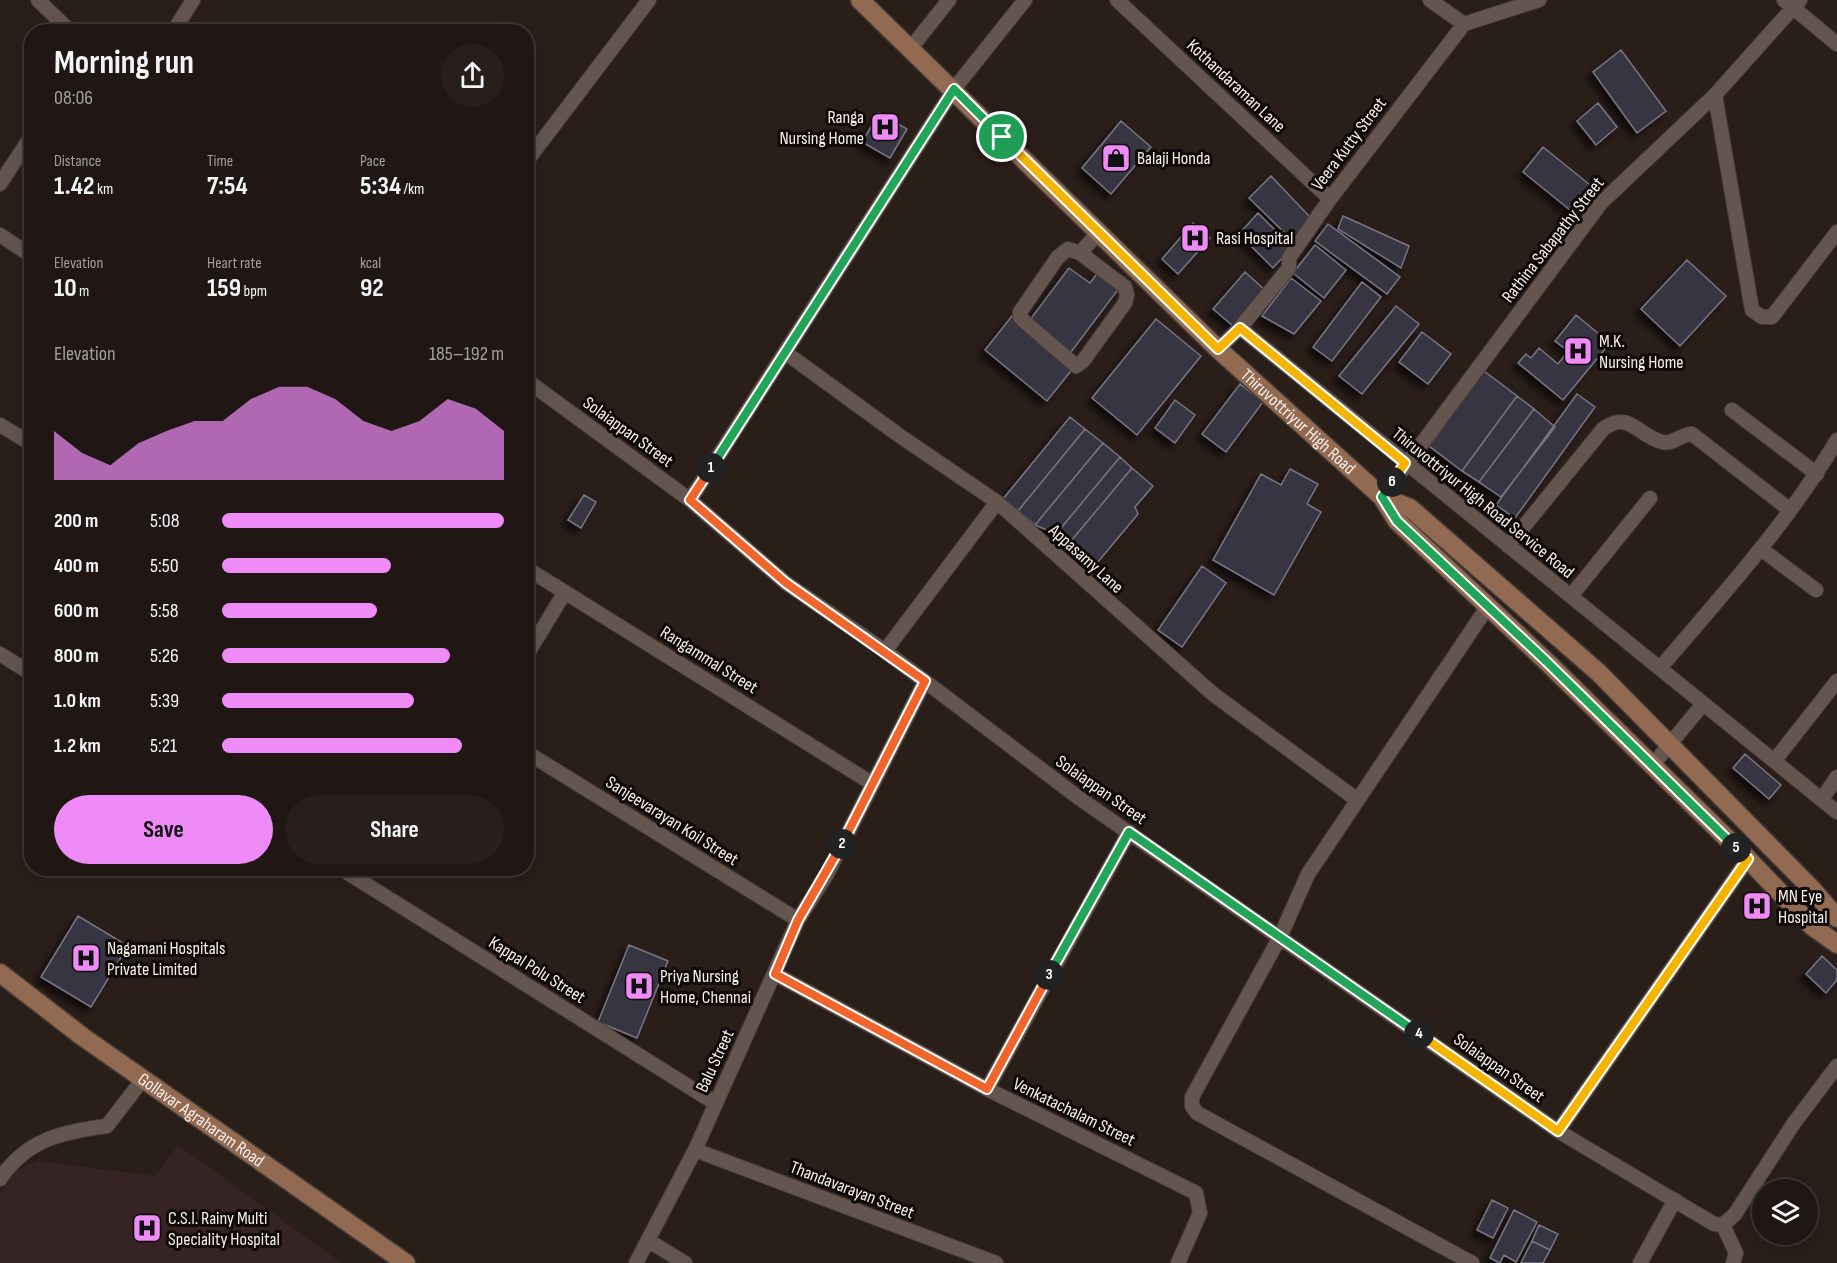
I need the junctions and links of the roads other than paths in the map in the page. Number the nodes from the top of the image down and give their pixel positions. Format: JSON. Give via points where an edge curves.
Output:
{"nodes":[{"id":1,"x":38,"y":0,"type":"edge"},
{"id":2,"x":193,"y":0,"type":"edge"},
{"id":3,"x":649,"y":0,"type":"edge"},
{"id":4,"x":860,"y":0,"type":"edge"},
{"id":5,"x":949,"y":0,"type":"edge"},
{"id":6,"x":1025,"y":0,"type":"edge"},
{"id":7,"x":1117,"y":0,"type":"edge"},
{"id":8,"x":1430,"y":0,"type":"edge"},
{"id":9,"x":1539,"y":0,"type":"edge"},
{"id":10,"x":1793,"y":2,"type":"edge"},
{"id":11,"x":63,"y":24,"type":"edge"},
{"id":12,"x":177,"y":24,"type":"edge"},
{"id":13,"x":1464,"y":24,"type":"junction"},
{"id":14,"x":1837,"y":44,"type":"edge"},
{"id":15,"x":910,"y":49,"type":"junction"},
{"id":16,"x":954,"y":89,"type":"junction"},
{"id":17,"x":1715,"y":95,"type":"junction"},
{"id":18,"x":24,"y":147,"type":"edge"},
{"id":19,"x":534,"y":151,"type":"edge"},
{"id":20,"x":0,"y":184,"type":"edge"},
{"id":21,"x":1330,"y":199,"type":"junction"},
{"id":22,"x":1099,"y":232,"type":"junction"},
{"id":23,"x":1837,"y":232,"type":"edge"},
{"id":24,"x":0,"y":235,"type":"edge"},
{"id":25,"x":24,"y":251,"type":"edge"},
{"id":26,"x":1080,"y":253,"type":"junction"},
{"id":27,"x":1145,"y":277,"type":"junction"},
{"id":28,"x":1127,"y":295,"type":"junction"},
{"id":29,"x":1240,"y":328,"type":"junction"},
{"id":30,"x":1218,"y":349,"type":"junction"},
{"id":31,"x":786,"y":353,"type":"junction"},
{"id":32,"x":534,"y":386,"type":"edge"},
{"id":33,"x":1732,"y":410,"type":"dead end"},
{"id":34,"x":0,"y":424,"type":"edge"},
{"id":35,"x":24,"y":439,"type":"edge"},
{"id":36,"x":1837,"y":440,"type":"edge"},
{"id":37,"x":1405,"y":463,"type":"junction"},
{"id":38,"x":1817,"y":474,"type":"junction"},
{"id":39,"x":1382,"y":497,"type":"junction"},
{"id":40,"x":1650,"y":498,"type":"dead end"},
{"id":41,"x":690,"y":500,"type":"junction"},
{"id":42,"x":997,"y":502,"type":"junction"},
{"id":43,"x":1790,"y":510,"type":"junction"},
{"id":44,"x":1508,"y":546,"type":"junction"},
{"id":45,"x":1761,"y":549,"type":"junction"},
{"id":46,"x":534,"y":573,"type":"edge"},
{"id":47,"x":1816,"y":590,"type":"dead end"},
{"id":48,"x":565,"y":592,"type":"junction"},
{"id":49,"x":1571,"y":597,"type":"junction"},
{"id":50,"x":1488,"y":606,"type":"junction"},
{"id":51,"x":534,"y":643,"type":"edge"},
{"id":52,"x":885,"y":651,"type":"junction"},
{"id":53,"x":0,"y":654,"type":"edge"},
{"id":54,"x":1661,"y":668,"type":"junction"},
{"id":55,"x":24,"y":669,"type":"edge"},
{"id":56,"x":925,"y":681,"type":"junction"},
{"id":57,"x":1837,"y":681,"type":"edge"},
{"id":58,"x":1703,"y":704,"type":"junction"},
{"id":59,"x":1670,"y":745,"type":"junction"},
{"id":60,"x":534,"y":757,"type":"edge"},
{"id":61,"x":1775,"y":760,"type":"junction"},
{"id":62,"x":1652,"y":767,"type":"junction"},
{"id":63,"x":1837,"y":777,"type":"edge"},
{"id":64,"x":873,"y":784,"type":"junction"},
{"id":65,"x":1356,"y":799,"type":"junction"},
{"id":66,"x":1822,"y":799,"type":"junction"},
{"id":67,"x":1837,"y":812,"type":"edge"},
{"id":68,"x":1129,"y":832,"type":"junction"},
{"id":69,"x":1748,"y":859,"type":"junction"},
{"id":70,"x":353,"y":876,"type":"edge"},
{"id":71,"x":1837,"y":918,"type":"edge"},
{"id":72,"x":798,"y":920,"type":"junction"},
{"id":73,"x":1280,"y":937,"type":"junction"},
{"id":74,"x":1837,"y":944,"type":"edge"},
{"id":75,"x":0,"y":973,"type":"edge"},
{"id":76,"x":775,"y":974,"type":"junction"},
{"id":77,"x":1837,"y":1066,"type":"edge"},
{"id":78,"x":143,"y":1078,"type":"junction"},
{"id":79,"x":987,"y":1089,"type":"junction"},
{"id":80,"x":716,"y":1102,"type":"junction"},
{"id":81,"x":1558,"y":1131,"type":"junction"},
{"id":82,"x":695,"y":1150,"type":"junction"},
{"id":83,"x":0,"y":1179,"type":"edge"},
{"id":84,"x":1675,"y":1200,"type":"junction"},
{"id":85,"x":1723,"y":1225,"type":"junction"},
{"id":86,"x":649,"y":1241,"type":"junction"},
{"id":87,"x":406,"y":1263,"type":"edge"},
{"id":88,"x":636,"y":1263,"type":"edge"},
{"id":89,"x":685,"y":1263,"type":"edge"},
{"id":90,"x":996,"y":1263,"type":"edge"},
{"id":91,"x":1178,"y":1263,"type":"edge"},
{"id":92,"x":1472,"y":1263,"type":"edge"},
{"id":93,"x":1640,"y":1263,"type":"edge"},
{"id":94,"x":1733,"y":1263,"type":"edge"}],
"edges":[{"from":1,"to":11,"type":"street"},
{"from":2,"to":12,"type":"street"},
{"from":3,"to":19,"type":"street"},
{"from":4,"to":15,"type":"main road","name":"Thiruvottriyur High Road"},
{"from":5,"to":15,"type":"street"},
{"from":6,"to":16,"type":"street"},
{"from":7,"to":21,"type":"street","name":"Kothandaraman Lane"},
{"from":8,"to":13,"type":"street"},
{"from":9,"to":13,"type":"street"},
{"from":10,"to":14,"type":"street"},
{"from":10,"to":17,"type":"street","name":"Rathina Sabapathy Street"},
{"from":13,"to":21,"type":"street","name":"Veera Kutty Street"},
{"from":15,"to":16,"type":"main road","name":"Thiruvottriyur High Road"},
{"from":16,"to":22,"type":"main road","name":"Thiruvottriyur High Road"},
{"from":16,"to":31,"type":"street"},
{"from":17,"to":23,"type":"street","via":[[1752,310],[1772,317]]},
{"from":17,"to":37,"type":"street","name":"Rathina Sabapathy Street","via":[[1601,203]]},
{"from":18,"to":20,"type":"street"},
{"from":21,"to":29,"type":"street","name":"Veera Kutty Street","via":[[1289,258],[1289,268]]},
{"from":22,"to":26,"type":"street"},
{"from":22,"to":27,"type":"main road","name":"Thiruvottriyur High Road"},
{"from":24,"to":25,"type":"street"},
{"from":26,"to":28,"type":"street","via":[[1125,287]]},
{"from":26,"to":28,"type":"street","via":[[1068,249],[1058,257],[1020,312],[1025,322],[1076,366],[1113,320]]},
{"from":27,"to":28,"type":"street"},
{"from":27,"to":30,"type":"main road","name":"Thiruvottriyur High Road"},
{"from":29,"to":30,"type":"street","name":"Veera Kutty Street"},
{"from":29,"to":37,"type":"street","name":"Thiruvottriyur High Road Service Road"},
{"from":30,"to":39,"type":"main road","name":"Thiruvottriyur High Road"},
{"from":31,"to":41,"type":"street"},
{"from":31,"to":42,"type":"street","name":"Appasamy Lane"},
{"from":32,"to":41,"type":"street","name":"Solaiappan Street"},
{"from":33,"to":38,"type":"street"},
{"from":34,"to":35,"type":"street"},
{"from":36,"to":38,"type":"street"},
{"from":37,"to":39,"type":"street","name":"Rathina Sabapathy Street"},
{"from":37,"to":44,"type":"street","name":"Thiruvottriyur High Road Service Road"},
{"from":38,"to":43,"type":"street"},
{"from":39,"to":50,"type":"main road","name":"Thiruvottriyur High Road","via":[[1397,521]]},
{"from":39,"to":59,"type":"main road","via":[[1410,508],[1599,673]]},
{"from":40,"to":49,"type":"street"},
{"from":41,"to":52,"type":"street","name":"Solaiappan Street","via":[[786,583]]},
{"from":42,"to":52,"type":"street"},
{"from":42,"to":65,"type":"street","name":"Appasamy Lane","via":[[1213,694]]},
{"from":43,"to":44,"type":"street","via":[[1692,434],[1662,442],[1622,421],[1614,421],[1603,429]]},
{"from":43,"to":45,"type":"street"},
{"from":44,"to":49,"type":"street","name":"Thiruvottriyur High Road Service Road"},
{"from":45,"to":47,"type":"street"},
{"from":45,"to":54,"type":"street"},
{"from":46,"to":48,"type":"street","name":"Rangammal Street"},
{"from":48,"to":51,"type":"street"},
{"from":48,"to":64,"type":"street","name":"Rangammal Street"},
{"from":49,"to":54,"type":"street","name":"Thiruvottriyur High Road Service Road"},
{"from":50,"to":62,"type":"main road","name":"Thiruvottriyur High Road"},
{"from":50,"to":65,"type":"street"},
{"from":52,"to":56,"type":"street","name":"Solaiappan Street"},
{"from":53,"to":55,"type":"street"},
{"from":54,"to":58,"type":"street","name":"Thiruvottriyur High Road Service Road"},
{"from":56,"to":64,"type":"street","name":"Balu Street"},
{"from":56,"to":68,"type":"street","name":"Solaiappan Street"},
{"from":57,"to":61,"type":"street"},
{"from":58,"to":59,"type":"street"},
{"from":58,"to":61,"type":"street","name":"Thiruvottriyur High Road Service Road"},
{"from":59,"to":62,"type":"street"},
{"from":59,"to":71,"type":"main road"},
{"from":60,"to":72,"type":"street","name":"Sanjeevarayan Koil Street"},
{"from":61,"to":66,"type":"street","name":"Thiruvottriyur High Road Service Road"},
{"from":62,"to":69,"type":"main road","name":"Thiruvottriyur High Road"},
{"from":63,"to":66,"type":"street"},
{"from":64,"to":72,"type":"street","name":"Balu Street","via":[[827,874]]},
{"from":65,"to":73,"type":"street","via":[[1308,874]]},
{"from":66,"to":67,"type":"street","name":"Thiruvottriyur High Road Service Road"},
{"from":68,"to":73,"type":"street","name":"Solaiappan Street"},
{"from":68,"to":79,"type":"street"},
{"from":69,"to":74,"type":"main road","name":"Thiruvottriyur High Road","via":[[1813,927]]},
{"from":69,"to":81,"type":"street"},
{"from":70,"to":80,"type":"street","name":"Kappal Polu Street"},
{"from":72,"to":76,"type":"street","name":"Balu Street"},
{"from":73,"to":81,"type":"street","name":"Solaiappan Street"},
{"from":73,"to":92,"type":"street","via":[[1192,1097],[1192,1106],[1197,1113]]},
{"from":75,"to":78,"type":"main road","name":"Gollavar Agraharam Road"},
{"from":76,"to":79,"type":"street","name":"Venkatachalam Street"},
{"from":76,"to":80,"type":"street","name":"Balu Street"},
{"from":77,"to":85,"type":"street","via":[[1794,1123],[1735,1215]]},
{"from":78,"to":83,"type":"street","via":[[107,1126],[54,1135],[38,1143]]},
{"from":78,"to":87,"type":"main road","name":"Gollavar Agraharam Road"},
{"from":79,"to":91,"type":"street","name":"Venkatachalam Street","via":[[1196,1192],[1200,1213]]},
{"from":80,"to":82,"type":"street","name":"Balu Street"},
{"from":81,"to":84,"type":"street","name":"Solaiappan Street"},
{"from":82,"to":86,"type":"street","name":"Balu Street"},
{"from":82,"to":90,"type":"street","name":"Thandavarayan Street"},
{"from":84,"to":85,"type":"street","name":"Solaiappan Street","via":[[1714,1224]]},
{"from":84,"to":93,"type":"street"},
{"from":85,"to":94,"type":"street","via":[[1736,1253]]},
{"from":86,"to":88,"type":"street","name":"Balu Street"},
{"from":86,"to":89,"type":"street"}]}
